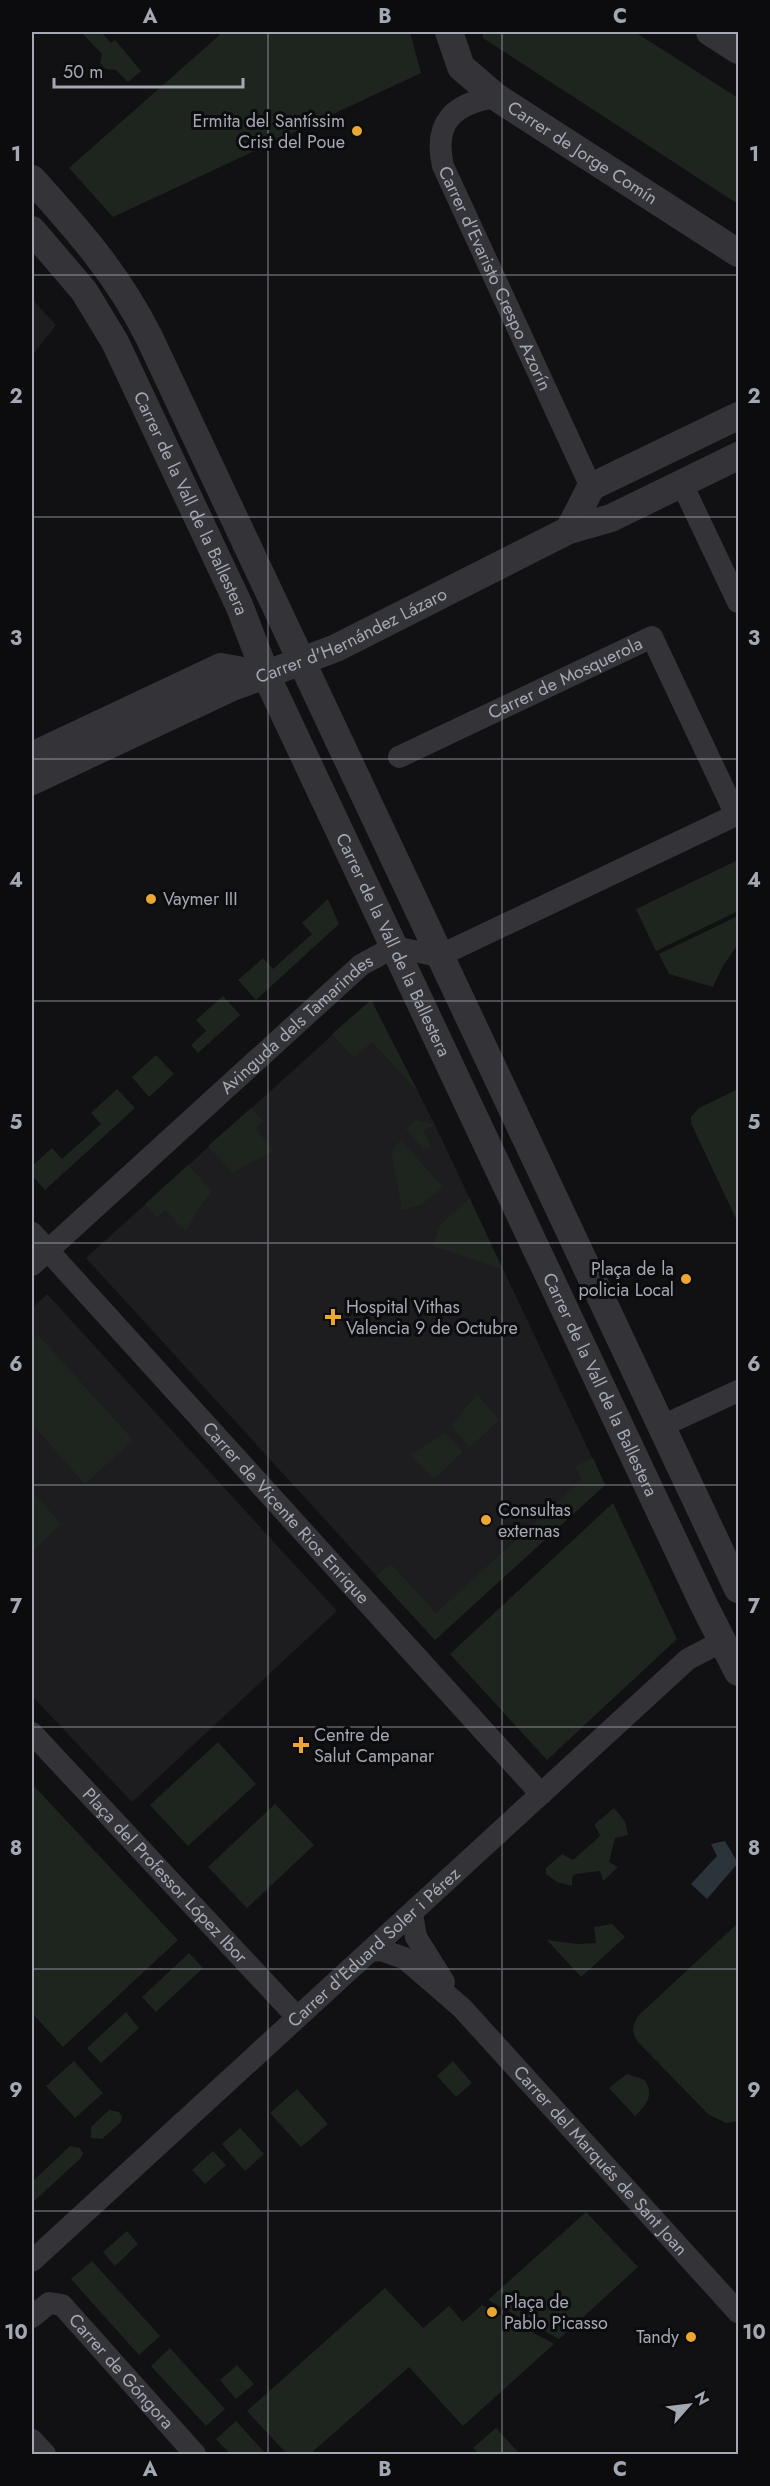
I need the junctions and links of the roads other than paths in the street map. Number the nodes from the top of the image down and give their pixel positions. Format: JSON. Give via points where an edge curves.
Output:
{"nodes":[{"id":1,"x":449,"y":32,"type":"edge"},
{"id":2,"x":710,"y":32,"type":"edge"},
{"id":3,"x":738,"y":50,"type":"edge"},
{"id":4,"x":496,"y":97,"type":"junction"},
{"id":5,"x":32,"y":179,"type":"edge"},
{"id":6,"x":32,"y":230,"type":"edge"},
{"id":7,"x":738,"y":253,"type":"edge"},
{"id":8,"x":738,"y":417,"type":"edge"},
{"id":9,"x":738,"y":456,"type":"edge"},
{"id":10,"x":682,"y":484,"type":"junction"},
{"id":11,"x":591,"y":487,"type":"junction"},
{"id":12,"x":569,"y":530,"type":"junction"},
{"id":13,"x":738,"y":602,"type":"edge"},
{"id":14,"x":301,"y":662,"type":"junction"},
{"id":15,"x":266,"y":675,"type":"junction"},
{"id":16,"x":32,"y":756,"type":"edge"},
{"id":17,"x":399,"y":757,"type":"dead end"},
{"id":18,"x":32,"y":781,"type":"edge"},
{"id":19,"x":737,"y":814,"type":"edge"},
{"id":20,"x":394,"y":947,"type":"junction"},
{"id":21,"x":439,"y":956,"type":"junction"},
{"id":22,"x":32,"y":1233,"type":"edge"},
{"id":23,"x":39,"y":1258,"type":"edge"},
{"id":24,"x":738,"y":1391,"type":"edge"},
{"id":25,"x":660,"y":1427,"type":"junction"},
{"id":26,"x":732,"y":1558,"type":"edge"},
{"id":27,"x":738,"y":1589,"type":"edge"},
{"id":28,"x":722,"y":1642,"type":"junction"},
{"id":29,"x":738,"y":1672,"type":"edge"},
{"id":30,"x":32,"y":1734,"type":"edge"},
{"id":31,"x":541,"y":1794,"type":"junction"},
{"id":32,"x":412,"y":1914,"type":"junction"},
{"id":33,"x":370,"y":1951,"type":"junction"},
{"id":34,"x":462,"y":2008,"type":"junction"},
{"id":35,"x":297,"y":2017,"type":"junction"},
{"id":36,"x":32,"y":2261,"type":"edge"},
{"id":37,"x":37,"y":2312,"type":"edge"},
{"id":38,"x":738,"y":2312,"type":"edge"},
{"id":39,"x":32,"y":2440,"type":"edge"},
{"id":40,"x":45,"y":2454,"type":"edge"},
{"id":41,"x":195,"y":2454,"type":"edge"}],
"edges":[{"from":1,"to":4,"type":"street","name":"Carrer de Jorge Comín","via":[[461,67]]},
{"from":2,"to":3,"type":"street"},
{"from":4,"to":7,"type":"street","name":"Carrer de Jorge Comín"},
{"from":4,"to":11,"type":"street","name":"Carrer d'Evaristo Crespo Azorín","via":[[464,104],[451,115],[441,130],[443,166]]},
{"from":5,"to":14,"type":"street","name":"Carrer de la Vall de la Ballestera","via":[[102,259],[132,303]]},
{"from":6,"to":15,"type":"street","name":"Carrer de la Vall de la Ballestera","via":[[84,291],[115,342],[239,604]]},
{"from":8,"to":11,"type":"street"},
{"from":9,"to":10,"type":"street","name":"Carrer d'Hernández Lázaro"},
{"from":10,"to":12,"type":"street","name":"Carrer d'Hernández Lázaro","via":[[611,518]]},
{"from":10,"to":13,"type":"street"},
{"from":11,"to":12,"type":"street"},
{"from":12,"to":14,"type":"street","name":"Carrer d'Hernández Lázaro"},
{"from":14,"to":15,"type":"street","name":"Carrer d'Hernández Lázaro"},
{"from":14,"to":21,"type":"street","name":"Carrer de la Vall de la Ballestera"},
{"from":15,"to":16,"type":"street","name":"Carrer d'Hernández Lázaro","via":[[221,667]]},
{"from":15,"to":18,"type":"street","via":[[230,688]]},
{"from":15,"to":20,"type":"street","name":"Carrer de la Vall de la Ballestera"},
{"from":17,"to":19,"type":"street","name":"Carrer de Mosquerola","via":[[651,637]]},
{"from":19,"to":21,"type":"street"},
{"from":20,"to":21,"type":"street","name":"Avinguda dels Tamarindes"},
{"from":20,"to":23,"type":"street","name":"Avinguda dels Tamarindes","via":[[361,965]]},
{"from":20,"to":28,"type":"street","name":"Carrer de la Vall de la Ballestera"},
{"from":21,"to":25,"type":"street","name":"Carrer de la Vall de la Ballestera"},
{"from":22,"to":23,"type":"street","name":"Carrer de Vicente Rios Enrique"},
{"from":23,"to":31,"type":"street","name":"Carrer de Vicente Rios Enrique"},
{"from":24,"to":25,"type":"street"},
{"from":25,"to":26,"type":"street","name":"Carrer de la Vall de la Ballestera"},
{"from":26,"to":27,"type":"street","name":"Carrer de la Vall de la Ballestera"},
{"from":28,"to":29,"type":"street","name":"Carrer de la Vall de la Ballestera"},
{"from":28,"to":31,"type":"street","name":"Carrer d'Eduard Soler i Pérez","via":[[688,1659]]},
{"from":30,"to":35,"type":"street","name":"Plaça del Professor López Ibor"},
{"from":31,"to":32,"type":"street","name":"Carrer d'Eduard Soler i Pérez"},
{"from":32,"to":33,"type":"street","name":"Carrer d'Eduard Soler i Pérez"},
{"from":32,"to":34,"type":"street","name":"Carrer del Marqués de Sant Joan","via":[[416,1937]]},
{"from":33,"to":34,"type":"street","name":"Carrer del Marqués de Sant Joan","via":[[387,1951],[404,1958]]},
{"from":33,"to":35,"type":"street","name":"Carrer d'Eduard Soler i Pérez"},
{"from":34,"to":38,"type":"street","name":"Carrer del Marqués de Sant Joan"},
{"from":35,"to":36,"type":"street","name":"Carrer d'Eduard Soler i Pérez"},
{"from":37,"to":41,"type":"street","name":"Carrer de Góngora","via":[[49,2303],[62,2305]]},
{"from":39,"to":40,"type":"street"}]}
